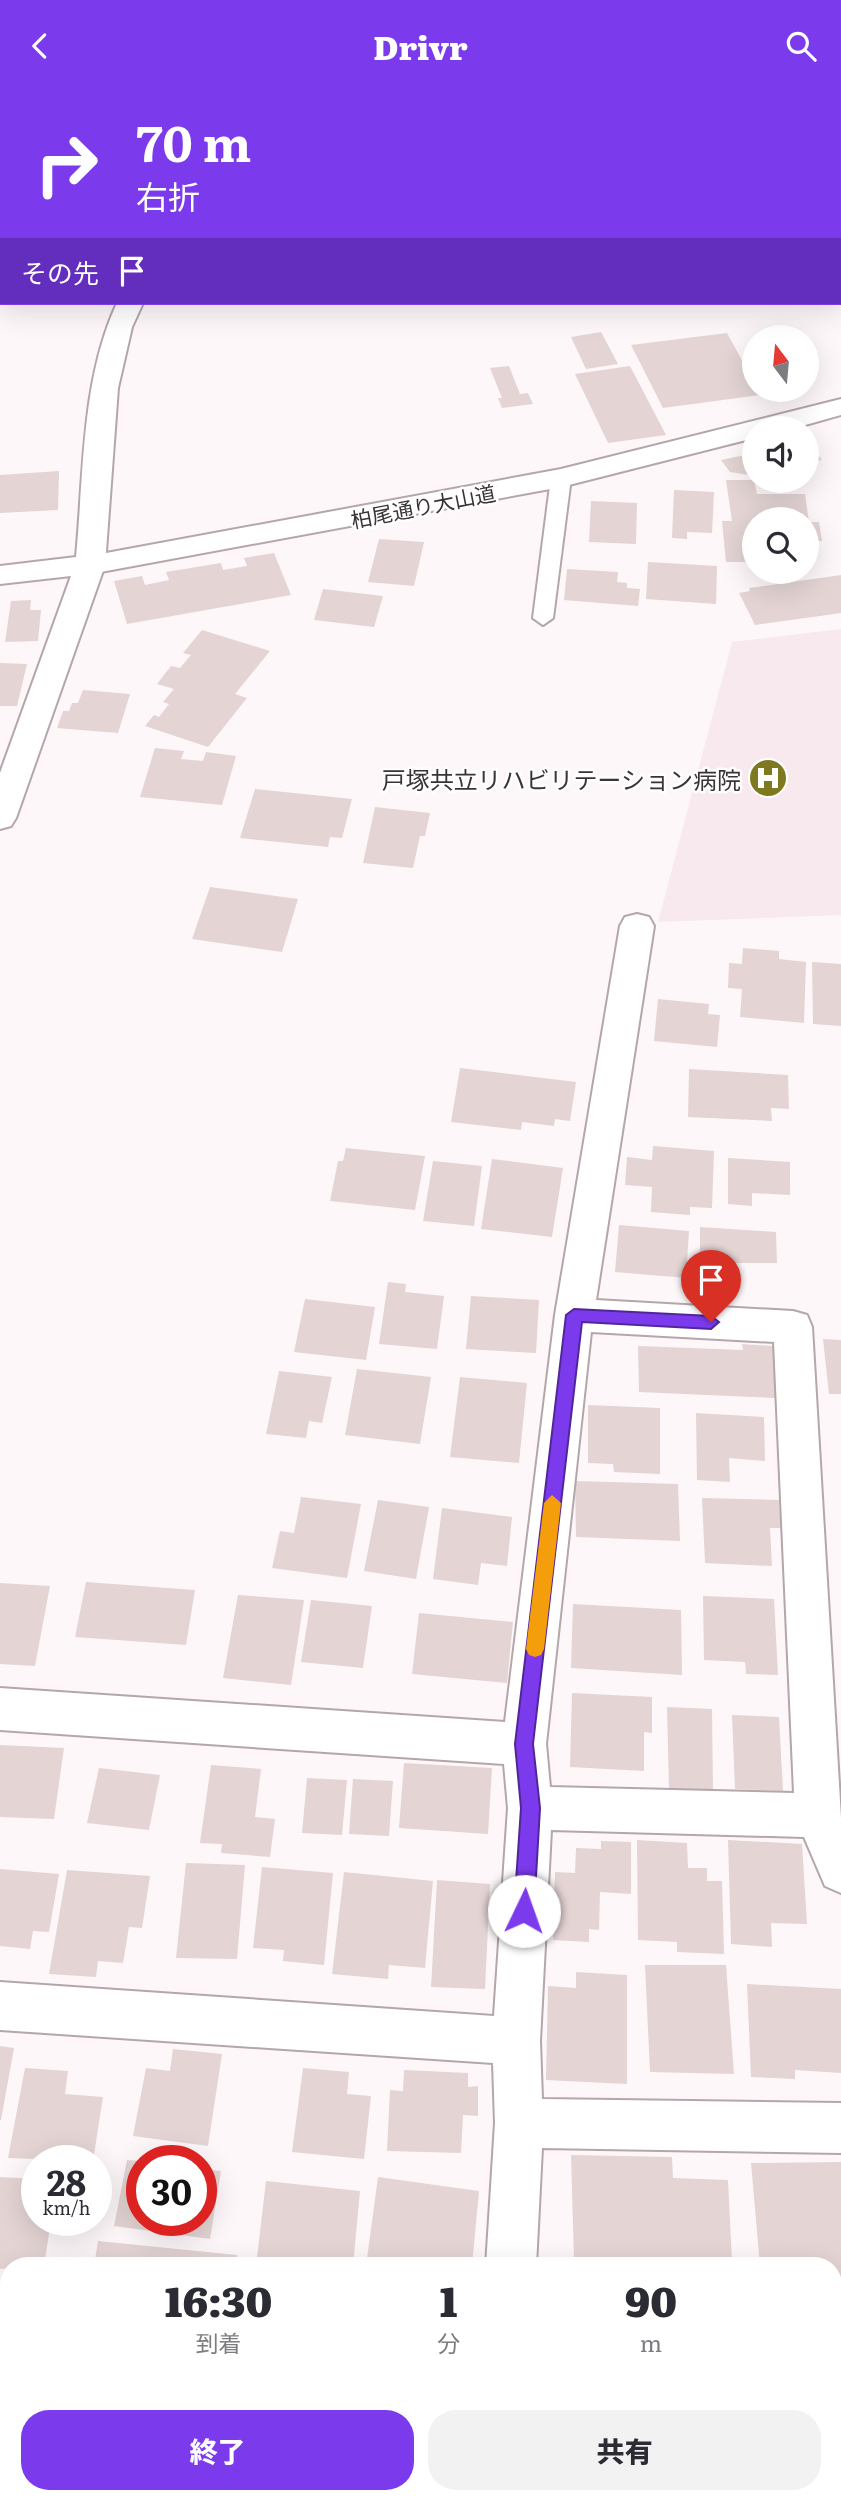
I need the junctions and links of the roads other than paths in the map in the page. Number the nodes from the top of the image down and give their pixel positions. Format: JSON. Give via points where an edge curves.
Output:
{"nodes":[{"id":1,"x":129,"y":305,"type":"edge"},
{"id":2,"x":841,"y":407,"type":"edge"},
{"id":3,"x":806,"y":416,"type":"edge"},
{"id":4,"x":742,"y":433,"type":"edge"},
{"id":5,"x":561,"y":478,"type":"junction"},
{"id":6,"x":90,"y":565,"type":"junction"},
{"id":7,"x":0,"y":575,"type":"edge"},
{"id":8,"x":543,"y":618,"type":"dead end"},
{"id":9,"x":2,"y":809,"type":"edge"},
{"id":10,"x":637,"y":926,"type":"dead end"},
{"id":11,"x":574,"y":1315,"type":"junction"},
{"id":12,"x":0,"y":1709,"type":"edge"},
{"id":13,"x":524,"y":1744,"type":"junction"},
{"id":14,"x":530,"y":1808,"type":"junction"},
{"id":15,"x":817,"y":1815,"type":"junction"},
{"id":16,"x":841,"y":1870,"type":"edge"},
{"id":17,"x":0,"y":2006,"type":"edge"},
{"id":18,"x":516,"y":2041,"type":"junction"},
{"id":19,"x":519,"y":2123,"type":"junction"},
{"id":20,"x":841,"y":2128,"type":"edge"},
{"id":21,"x":512,"y":2257,"type":"edge"}],
"edges":[{"from":1,"to":6,"type":"street","via":[[119,327],[105,388]]},
{"from":2,"to":3,"type":"street","name":"柏尾通り大山道"},
{"from":4,"to":5,"type":"street","name":"柏尾通り大山道"},
{"from":5,"to":6,"type":"street","name":"柏尾通り大山道"},
{"from":5,"to":8,"type":"lane"},
{"from":6,"to":7,"type":"street","name":"柏尾通り大山道"},
{"from":6,"to":9,"type":"street"},
{"from":10,"to":11,"type":"street"},
{"from":11,"to":13,"type":"street"},
{"from":11,"to":15,"type":"street","via":[[793,1327]]},
{"from":12,"to":13,"type":"street"},
{"from":13,"to":14,"type":"street"},
{"from":14,"to":15,"type":"street"},
{"from":14,"to":18,"type":"street"},
{"from":15,"to":16,"type":"street"},
{"from":17,"to":18,"type":"street"},
{"from":18,"to":19,"type":"street"},
{"from":19,"to":20,"type":"street"},
{"from":19,"to":21,"type":"street"}]}
